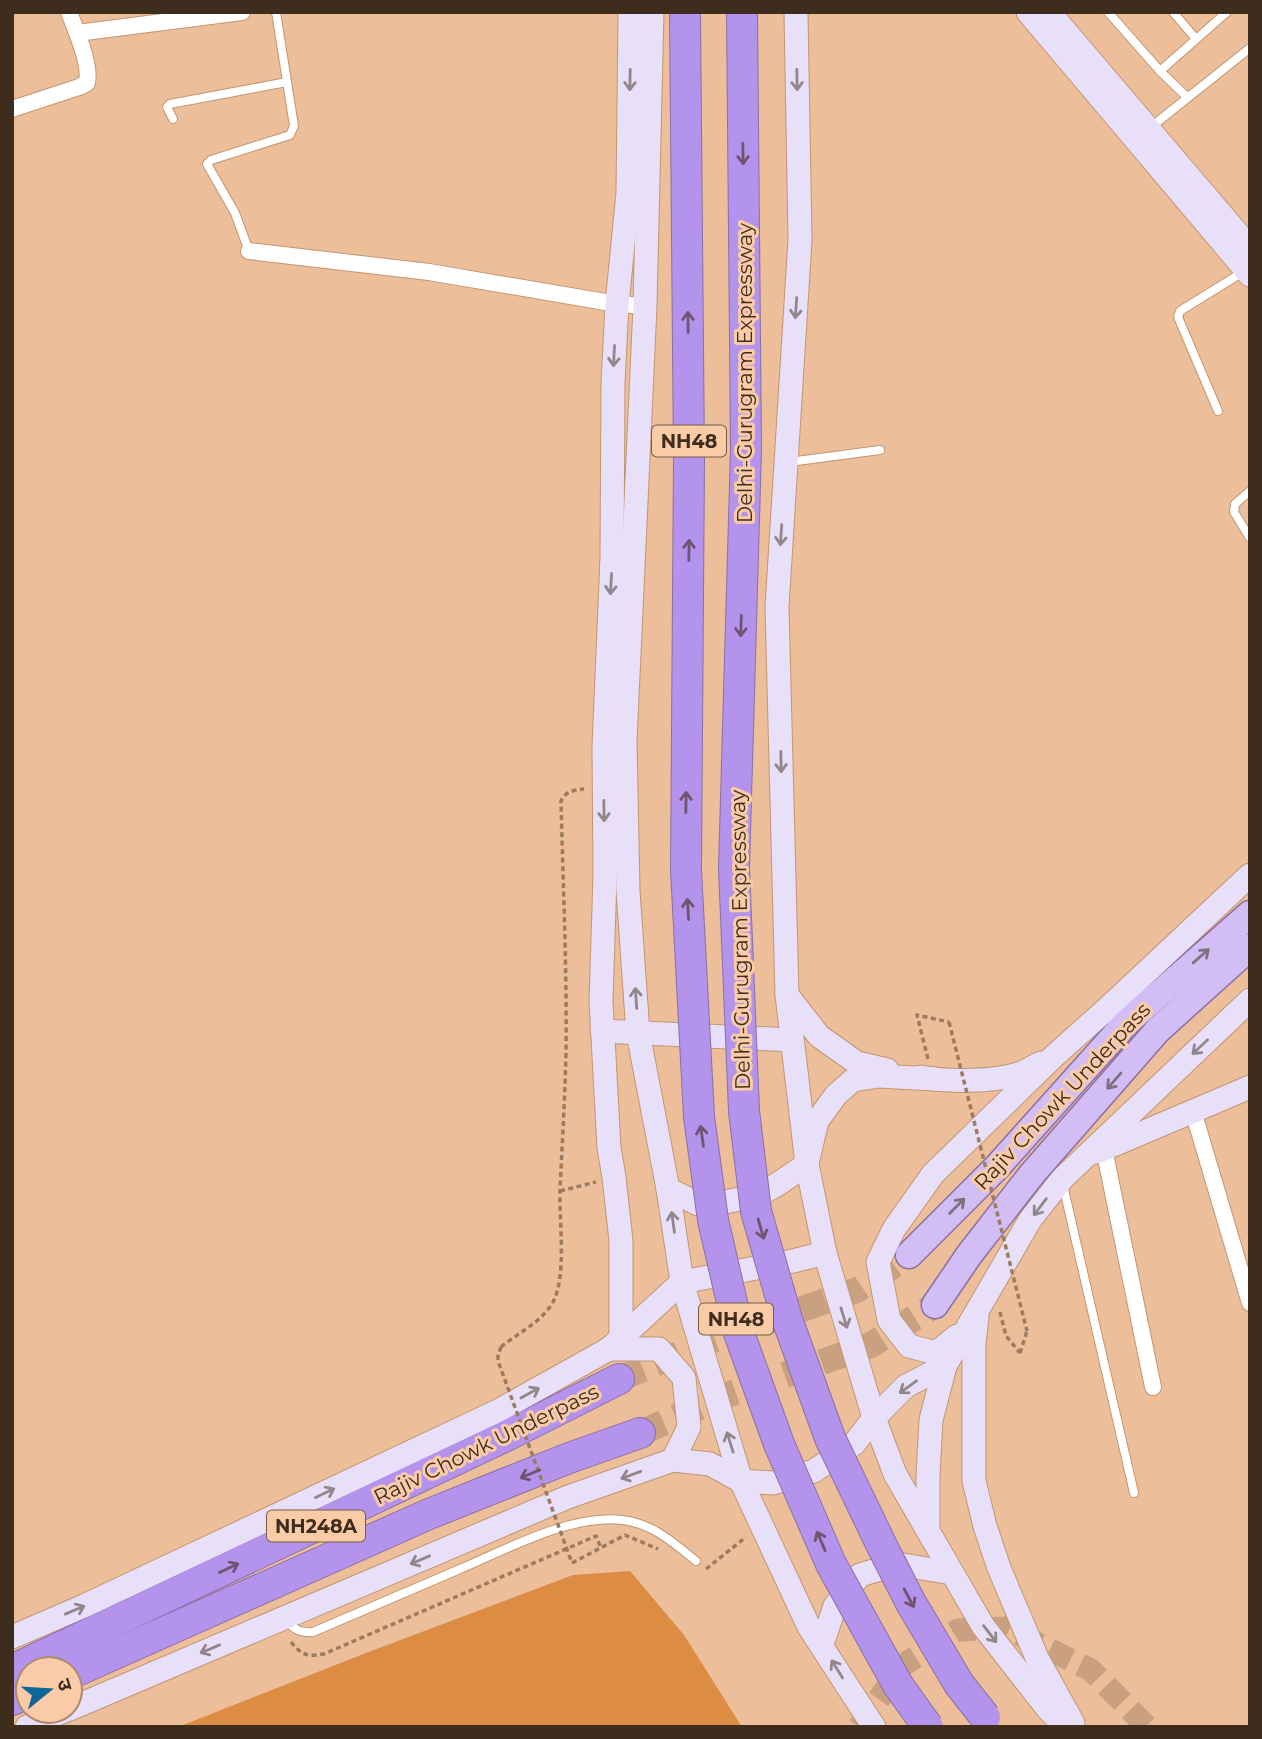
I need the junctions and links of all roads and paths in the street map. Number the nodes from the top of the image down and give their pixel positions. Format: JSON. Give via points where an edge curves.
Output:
{"nodes":[{"id":1,"x":69,"y":12,"type":"edge"},
{"id":2,"x":242,"y":12,"type":"edge"},
{"id":3,"x":276,"y":12,"type":"edge"},
{"id":4,"x":631,"y":12,"type":"edge"},
{"id":5,"x":652,"y":12,"type":"edge"},
{"id":6,"x":685,"y":12,"type":"edge"},
{"id":7,"x":742,"y":12,"type":"edge"},
{"id":8,"x":796,"y":12,"type":"edge"},
{"id":9,"x":1028,"y":12,"type":"edge"},
{"id":10,"x":1049,"y":12,"type":"edge"},
{"id":11,"x":1108,"y":12,"type":"edge"},
{"id":12,"x":1173,"y":12,"type":"edge"},
{"id":13,"x":1227,"y":12,"type":"edge"},
{"id":14,"x":77,"y":33,"type":"junction"},
{"id":15,"x":1196,"y":39,"type":"junction"},
{"id":16,"x":1250,"y":48,"type":"edge"},
{"id":17,"x":1160,"y":71,"type":"junction"},
{"id":18,"x":287,"y":82,"type":"junction"},
{"id":19,"x":1187,"y":97,"type":"junction"},
{"id":20,"x":12,"y":109,"type":"edge"},
{"id":21,"x":173,"y":119,"type":"dead end"},
{"id":22,"x":1149,"y":129,"type":"junction"},
{"id":23,"x":249,"y":251,"type":"joint"},
{"id":24,"x":1248,"y":264,"type":"edge"},
{"id":25,"x":617,"y":304,"type":"junction"},
{"id":26,"x":645,"y":306,"type":"junction"},
{"id":27,"x":1218,"y":411,"type":"dead end"},
{"id":28,"x":880,"y":450,"type":"dead end"},
{"id":29,"x":786,"y":462,"type":"junction"},
{"id":30,"x":1250,"y":491,"type":"edge"},
{"id":31,"x":1250,"y":538,"type":"edge"},
{"id":32,"x":603,"y":787,"type":"junction"},
{"id":33,"x":1250,"y":875,"type":"edge"},
{"id":34,"x":1250,"y":914,"type":"edge"},
{"id":35,"x":1250,"y":947,"type":"edge"},
{"id":36,"x":787,"y":995,"type":"junction"},
{"id":37,"x":1250,"y":1000,"type":"edge"},
{"id":38,"x":603,"y":1031,"type":"junction"},
{"id":39,"x":638,"y":1033,"type":"junction"},
{"id":40,"x":792,"y":1040,"type":"junction"},
{"id":41,"x":1053,"y":1057,"type":"junction"},
{"id":42,"x":934,"y":1079,"type":"junction"},
{"id":43,"x":1250,"y":1087,"type":"edge"},
{"id":44,"x":1193,"y":1111,"type":"junction"},
{"id":45,"x":1104,"y":1149,"type":"junction"},
{"id":46,"x":1082,"y":1159,"type":"junction"},
{"id":47,"x":807,"y":1164,"type":"junction"},
{"id":48,"x":614,"y":1177,"type":"junction"},
{"id":49,"x":1062,"y":1179,"type":"junction"},
{"id":50,"x":668,"y":1189,"type":"junction"},
{"id":51,"x":560,"y":1191,"type":"junction"},
{"id":52,"x":825,"y":1253,"type":"junction"},
{"id":53,"x":909,"y":1255,"type":"tunnel mouth"},
{"id":54,"x":1245,"y":1273,"type":"edge"},
{"id":55,"x":682,"y":1282,"type":"junction"},
{"id":56,"x":993,"y":1283,"type":"junction"},
{"id":57,"x":1250,"y":1303,"type":"edge"},
{"id":58,"x":935,"y":1305,"type":"tunnel mouth"},
{"id":59,"x":977,"y":1309,"type":"junction"},
{"id":60,"x":965,"y":1329,"type":"junction"},
{"id":61,"x":615,"y":1343,"type":"junction"},
{"id":62,"x":944,"y":1366,"type":"junction"},
{"id":63,"x":619,"y":1379,"type":"tunnel mouth"},
{"id":64,"x":1153,"y":1387,"type":"dead end"},
{"id":65,"x":874,"y":1418,"type":"junction"},
{"id":66,"x":640,"y":1433,"type":"tunnel mouth"},
{"id":67,"x":673,"y":1460,"type":"junction"},
{"id":68,"x":741,"y":1481,"type":"junction"},
{"id":69,"x":1134,"y":1493,"type":"dead end"},
{"id":70,"x":928,"y":1531,"type":"junction"},
{"id":71,"x":696,"y":1561,"type":"dead end"},
{"id":72,"x":953,"y":1573,"type":"junction"},
{"id":73,"x":279,"y":1620,"type":"junction"},
{"id":74,"x":13,"y":1635,"type":"edge"},
{"id":75,"x":822,"y":1644,"type":"junction"},
{"id":76,"x":84,"y":1668,"type":"edge"},
{"id":77,"x":12,"y":1670,"type":"edge"},
{"id":78,"x":84,"y":1703,"type":"edge"},
{"id":79,"x":988,"y":1722,"type":"edge"},
{"id":80,"x":874,"y":1727,"type":"edge"},
{"id":81,"x":928,"y":1727,"type":"edge"},
{"id":82,"x":1066,"y":1727,"type":"edge"},
{"id":83,"x":1075,"y":1727,"type":"edge"}],
"edges":[{"from":1,"to":14,"type":"street"},
{"from":2,"to":14,"type":"street"},
{"from":3,"to":18,"type":"lane"},
{"from":4,"to":25,"type":"main road","one_way":true,"via":[[628,193]]},
{"from":5,"to":26,"type":"main road"},
{"from":81,"to":6,"type":"highway","number":"NH48","one_way":true,"bridge":true,"via":[[898,1685],[831,1564],[779,1444],[739,1333],[713,1220],[699,1117],[686,870],[690,459]]},
{"from":7,"to":79,"type":"highway","name":"Delhi-Gurugram Expressway","number":"NH48","one_way":true,"bridge":true,"via":[[746,449],[734,868],[744,1111],[756,1211],[787,1319],[830,1438],[911,1603],[959,1684]]},
{"from":8,"to":29,"type":"main road","one_way":true,"via":[[800,240]]},
{"from":9,"to":24,"type":"main road"},
{"from":10,"to":22,"type":"main road"},
{"from":11,"to":17,"type":"lane"},
{"from":12,"to":15,"type":"lane"},
{"from":13,"to":15,"type":"lane"},
{"from":14,"to":20,"type":"street","via":[[89,74],[87,83]]},
{"from":15,"to":17,"type":"lane"},
{"from":16,"to":19,"type":"lane"},
{"from":17,"to":19,"type":"lane"},
{"from":18,"to":21,"type":"lane","via":[[170,104],[167,107]]},
{"from":18,"to":23,"type":"lane","via":[[294,126],[290,135],[207,164],[236,213]]},
{"from":19,"to":22,"type":"lane"},
{"from":22,"to":24,"type":"main road"},
{"from":23,"to":25,"type":"street","via":[[429,272]]},
{"from":24,"to":27,"type":"lane","via":[[1180,311],[1178,317]]},
{"from":25,"to":26,"type":"street"},
{"from":25,"to":32,"type":"main road","one_way":true},
{"from":39,"to":26,"type":"main road","one_way":true,"via":[[628,891],[625,741]]},
{"from":28,"to":29,"type":"lane"},
{"from":29,"to":36,"type":"main road","one_way":true,"via":[[777,607]]},
{"from":30,"to":31,"type":"lane","via":[[1234,512]]},
{"from":32,"to":38,"type":"main road","one_way":true},
{"from":32,"to":51,"type":"path","via":[[569,792],[561,801],[566,1050]]},
{"from":33,"to":41,"type":"main road"},
{"from":53,"to":34,"type":"main road","name":"Rajiv Chowk Underpass","one_way":true,"via":[[997,1167],[1126,1023]]},
{"from":35,"to":58,"type":"main road","name":"Rajiv Chowk Underpass","one_way":true,"via":[[1158,1030],[1032,1174]]},
{"from":36,"to":40,"type":"main road"},
{"from":36,"to":42,"type":"main road","via":[[819,1037],[857,1063]]},
{"from":37,"to":46,"type":"main road","one_way":true},
{"from":38,"to":39,"type":"main road"},
{"from":38,"to":48,"type":"main road","via":[[608,1148]]},
{"from":39,"to":40,"type":"main road"},
{"from":39,"to":50,"type":"main road"},
{"from":40,"to":47,"type":"main road"},
{"from":41,"to":42,"type":"main road","via":[[1021,1073],[981,1080]]},
{"from":41,"to":60,"type":"main road","via":[[933,1174],[894,1229],[878,1262],[889,1320],[909,1346],[936,1353]]},
{"from":42,"to":47,"type":"main road","via":[[879,1076],[853,1080],[817,1121]]},
{"from":42,"to":56,"type":"path","bridge":true,"via":[[917,1015],[949,1022],[1027,1331],[1020,1353],[1006,1336]]},
{"from":43,"to":44,"type":"main road"},
{"from":44,"to":45,"type":"main road"},
{"from":44,"to":54,"type":"street"},
{"from":45,"to":46,"type":"main road"},
{"from":45,"to":64,"type":"street"},
{"from":46,"to":49,"type":"main road"},
{"from":47,"to":50,"type":"main road","via":[[760,1195],[725,1202],[698,1204]]},
{"from":47,"to":52,"type":"main road"},
{"from":48,"to":51,"type":"path"},
{"from":48,"to":61,"type":"main road","via":[[621,1241]]},
{"from":49,"to":56,"type":"main road","one_way":true,"via":[[1030,1220]]},
{"from":49,"to":69,"type":"lane"},
{"from":55,"to":50,"type":"main road","one_way":true},
{"from":51,"to":73,"type":"path","bridge":true,"via":[[558,1289],[541,1317],[501,1347],[498,1361],[572,1563],[601,1548],[596,1536],[324,1654],[301,1654]]},
{"from":52,"to":55,"type":"main road"},
{"from":52,"to":65,"type":"main road","one_way":true},
{"from":54,"to":57,"type":"street"},
{"from":55,"to":61,"type":"main road"},
{"from":68,"to":55,"type":"main road","one_way":true},
{"from":56,"to":59,"type":"main road"},
{"from":59,"to":60,"type":"main road"},
{"from":59,"to":83,"type":"main road","via":[[974,1480],[999,1568],[1037,1658]]},
{"from":60,"to":62,"type":"main road"},
{"from":61,"to":67,"type":"main road","via":[[659,1349],[684,1378],[689,1427]]},
{"from":74,"to":61,"type":"main road","one_way":true,"via":[[498,1412]]},
{"from":62,"to":65,"type":"main road","one_way":true,"via":[[906,1387]]},
{"from":62,"to":70,"type":"main road","via":[[931,1420]]},
{"from":77,"to":63,"type":"highway","name":"Rajiv Chowk Underpass","number":"NH248A","one_way":true},
{"from":65,"to":68,"type":"main road","via":[[854,1444],[814,1471],[774,1483]]},
{"from":65,"to":70,"type":"main road","via":[[895,1474]]},
{"from":66,"to":76,"type":"highway","name":"Rajiv Chowk Underpass","number":"NH248A","one_way":true,"via":[[429,1514]]},
{"from":67,"to":68,"type":"main road","via":[[710,1465]]},
{"from":67,"to":73,"type":"main road","one_way":true,"via":[[568,1497]]},
{"from":68,"to":75,"type":"main road","via":[[809,1627]]},
{"from":70,"to":72,"type":"main road"},
{"from":71,"to":73,"type":"lane","via":[[663,1535],[641,1525],[621,1520],[585,1521],[539,1535],[313,1632],[302,1633]]},
{"from":72,"to":75,"type":"main road","via":[[897,1564],[860,1575],[835,1606]]},
{"from":72,"to":82,"type":"main road","one_way":true,"via":[[983,1626]]},
{"from":73,"to":78,"type":"main road","one_way":true},
{"from":80,"to":75,"type":"main road","one_way":true}]}
